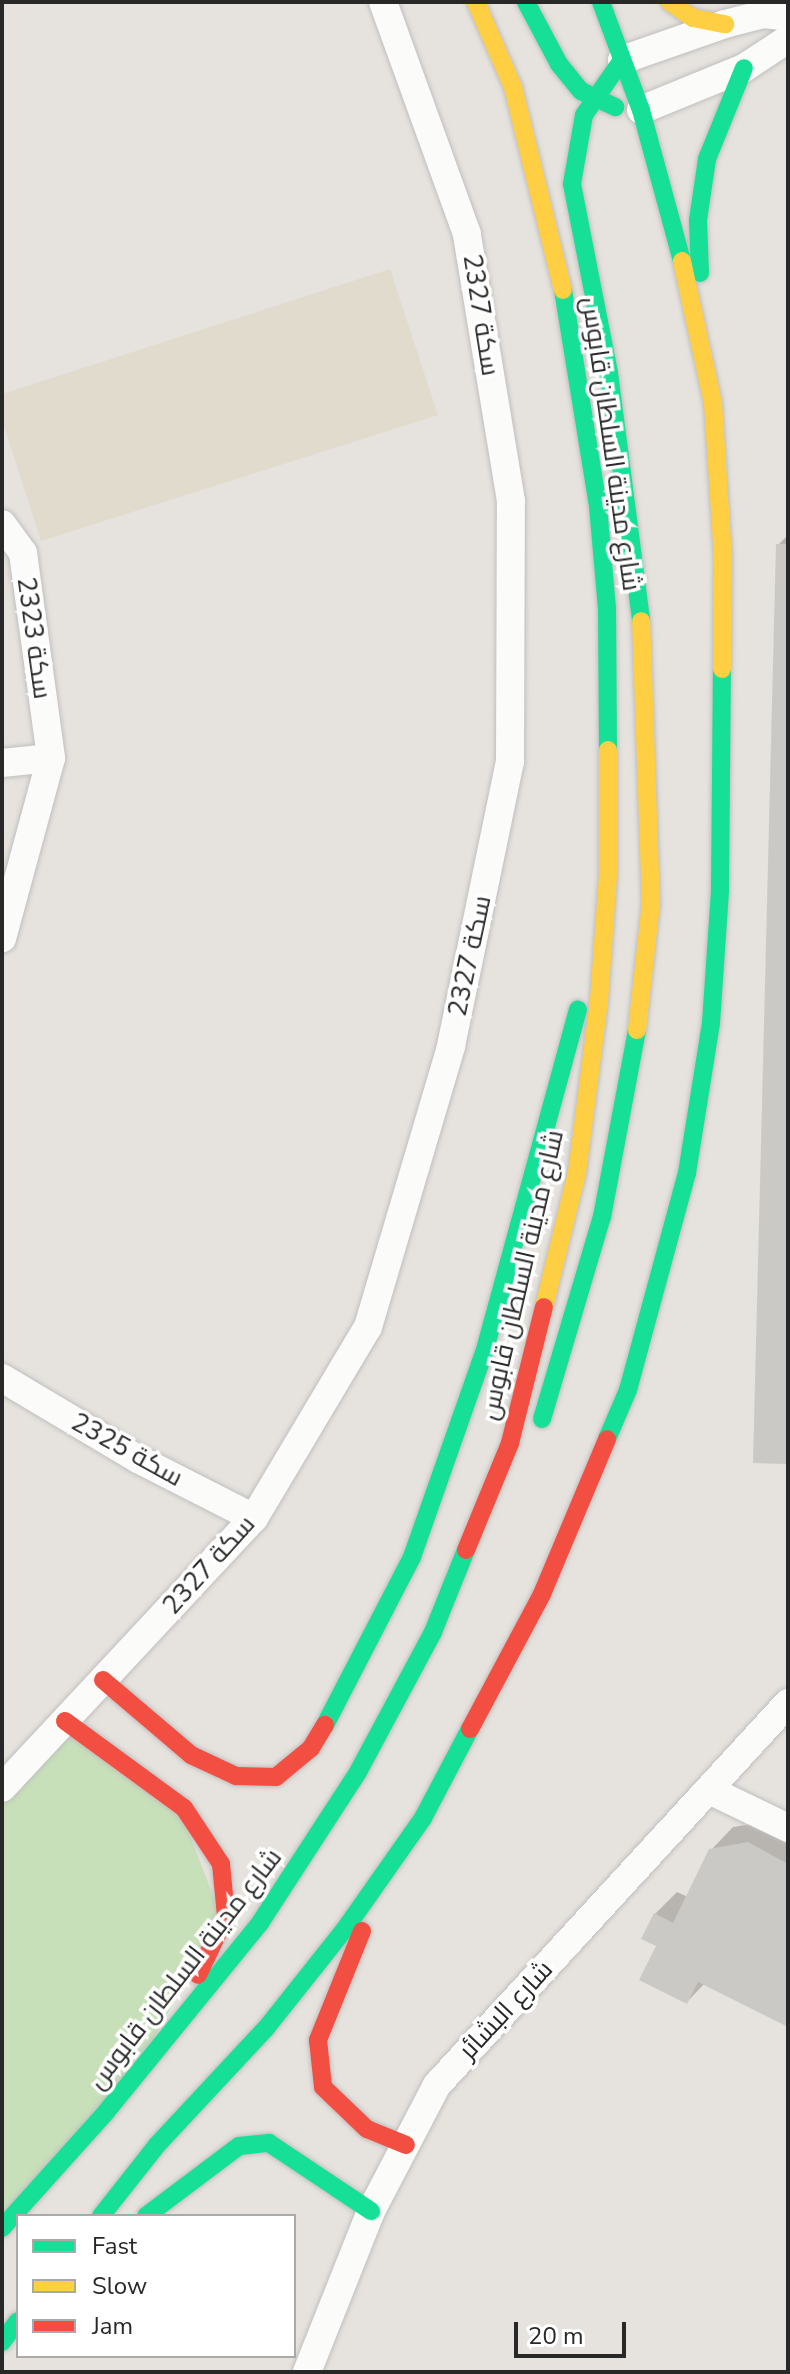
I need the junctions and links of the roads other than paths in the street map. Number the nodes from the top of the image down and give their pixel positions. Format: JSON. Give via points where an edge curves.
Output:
{"nodes":[{"id":1,"x":383,"y":2,"type":"edge"},
{"id":2,"x":476,"y":2,"type":"edge"},
{"id":3,"x":526,"y":2,"type":"edge"},
{"id":4,"x":601,"y":2,"type":"edge"},
{"id":5,"x":670,"y":2,"type":"edge"},
{"id":6,"x":788,"y":17,"type":"edge"},
{"id":7,"x":725,"y":24,"type":"junction"},
{"id":8,"x":788,"y":39,"type":"edge"},
{"id":9,"x":622,"y":60,"type":"junction"},
{"id":10,"x":744,"y":68,"type":"junction"},
{"id":11,"x":593,"y":99,"type":"junction"},
{"id":12,"x":641,"y":110,"type":"junction"},
{"id":13,"x":701,"y":333,"type":"junction"},
{"id":14,"x":2,"y":524,"type":"edge"},
{"id":15,"x":51,"y":758,"type":"junction"},
{"id":16,"x":2,"y":763,"type":"edge"},
{"id":17,"x":606,"y":910,"type":"junction"},
{"id":18,"x":2,"y":938,"type":"edge"},
{"id":19,"x":2,"y":1378,"type":"edge"},
{"id":20,"x":534,"y":1441,"type":"dead end"},
{"id":21,"x":254,"y":1518,"type":"junction"},
{"id":22,"x":483,"y":1562,"type":"dead end"},
{"id":23,"x":433,"y":1632,"type":"junction"},
{"id":24,"x":103,"y":1680,"type":"junction"},
{"id":25,"x":788,"y":1703,"type":"edge"},
{"id":26,"x":65,"y":1721,"type":"junction"},
{"id":27,"x":2,"y":1788,"type":"edge"},
{"id":28,"x":709,"y":1790,"type":"junction"},
{"id":29,"x":788,"y":1828,"type":"edge"},
{"id":30,"x":392,"y":1864,"type":"junction"},
{"id":31,"x":152,"y":2056,"type":"junction"},
{"id":32,"x":406,"y":2145,"type":"junction"},
{"id":33,"x":371,"y":2211,"type":"junction"},
{"id":34,"x":103,"y":2214,"type":"edge"},
{"id":35,"x":149,"y":2214,"type":"edge"},
{"id":36,"x":2,"y":2228,"type":"edge"},
{"id":37,"x":16,"y":2324,"type":"edge"},
{"id":38,"x":2,"y":2342,"type":"edge"},
{"id":39,"x":307,"y":2372,"type":"edge"}],
"edges":[{"from":1,"to":21,"type":"street","name":"سكة 2327","via":[[467,234],[511,501],[510,762],[451,1046],[368,1327]]},
{"from":2,"to":17,"type":"main road","name":"شارع مدينة السلطان قابوس","via":[[513,87],[557,256],[590,446],[607,609]]},
{"from":3,"to":11,"type":"main road","via":[[559,64]]},
{"from":4,"to":9,"type":"main road"},
{"from":5,"to":7,"type":"main road","via":[[693,18]]},
{"from":6,"to":7,"type":"street","via":[[764,14]]},
{"from":7,"to":9,"type":"street"},
{"from":8,"to":10,"type":"street"},
{"from":9,"to":11,"type":"main road"},
{"from":9,"to":12,"type":"main road"},
{"from":10,"to":12,"type":"street"},
{"from":10,"to":13,"type":"main road","via":[[707,159],[698,220]]},
{"from":11,"to":12,"type":"main road"},
{"from":11,"to":20,"type":"main road","via":[[575,144],[572,184],[609,373],[645,651],[651,904],[629,1094],[565,1355]]},
{"from":12,"to":13,"type":"main road"},
{"from":13,"to":30,"type":"main road","via":[[713,403],[723,557],[720,890],[711,1023],[687,1173],[628,1390],[542,1594],[423,1818]]},
{"from":14,"to":15,"type":"street","name":"سكة 2323","via":[[23,553]]},
{"from":15,"to":16,"type":"street"},
{"from":15,"to":18,"type":"street","name":"سكة 2323"},
{"from":17,"to":23,"type":"main road","name":"شارع مدينة السلطان قابوس","via":[[577,1173],[529,1383],[505,1457]]},
{"from":17,"to":24,"type":"main road","via":[[474,1382],[412,1557],[311,1748],[276,1777],[236,1776],[191,1755]]},
{"from":19,"to":21,"type":"street","name":"سكة 2325","via":[[138,1459]]},
{"from":21,"to":24,"type":"street","name":"سكة 2327"},
{"from":22,"to":23,"type":"main road"},
{"from":23,"to":31,"type":"main road","name":"شارع مدينة السلطان قابوس","via":[[301,1865]]},
{"from":24,"to":26,"type":"street","name":"سكة 2327"},
{"from":25,"to":28,"type":"street","name":"شارع البشائر"},
{"from":26,"to":27,"type":"street","name":"سكة 2327"},
{"from":26,"to":31,"type":"main road","via":[[184,1808],[221,1864],[226,1916]]},
{"from":28,"to":29,"type":"street"},
{"from":28,"to":32,"type":"street","name":"شارع البشائر","via":[[437,2085]]},
{"from":30,"to":32,"type":"main road","via":[[318,2040],[323,2087],[367,2129]]},
{"from":30,"to":34,"type":"main road","via":[[267,2027],[157,2145]]},
{"from":31,"to":36,"type":"main road","name":"شارع مدينة السلطان قابوس"},
{"from":32,"to":33,"type":"street","name":"شارع البشائر"},
{"from":33,"to":35,"type":"main road","via":[[269,2143],[239,2146]]},
{"from":33,"to":39,"type":"street","name":"شارع البشائر"},
{"from":37,"to":38,"type":"main road"}]}
